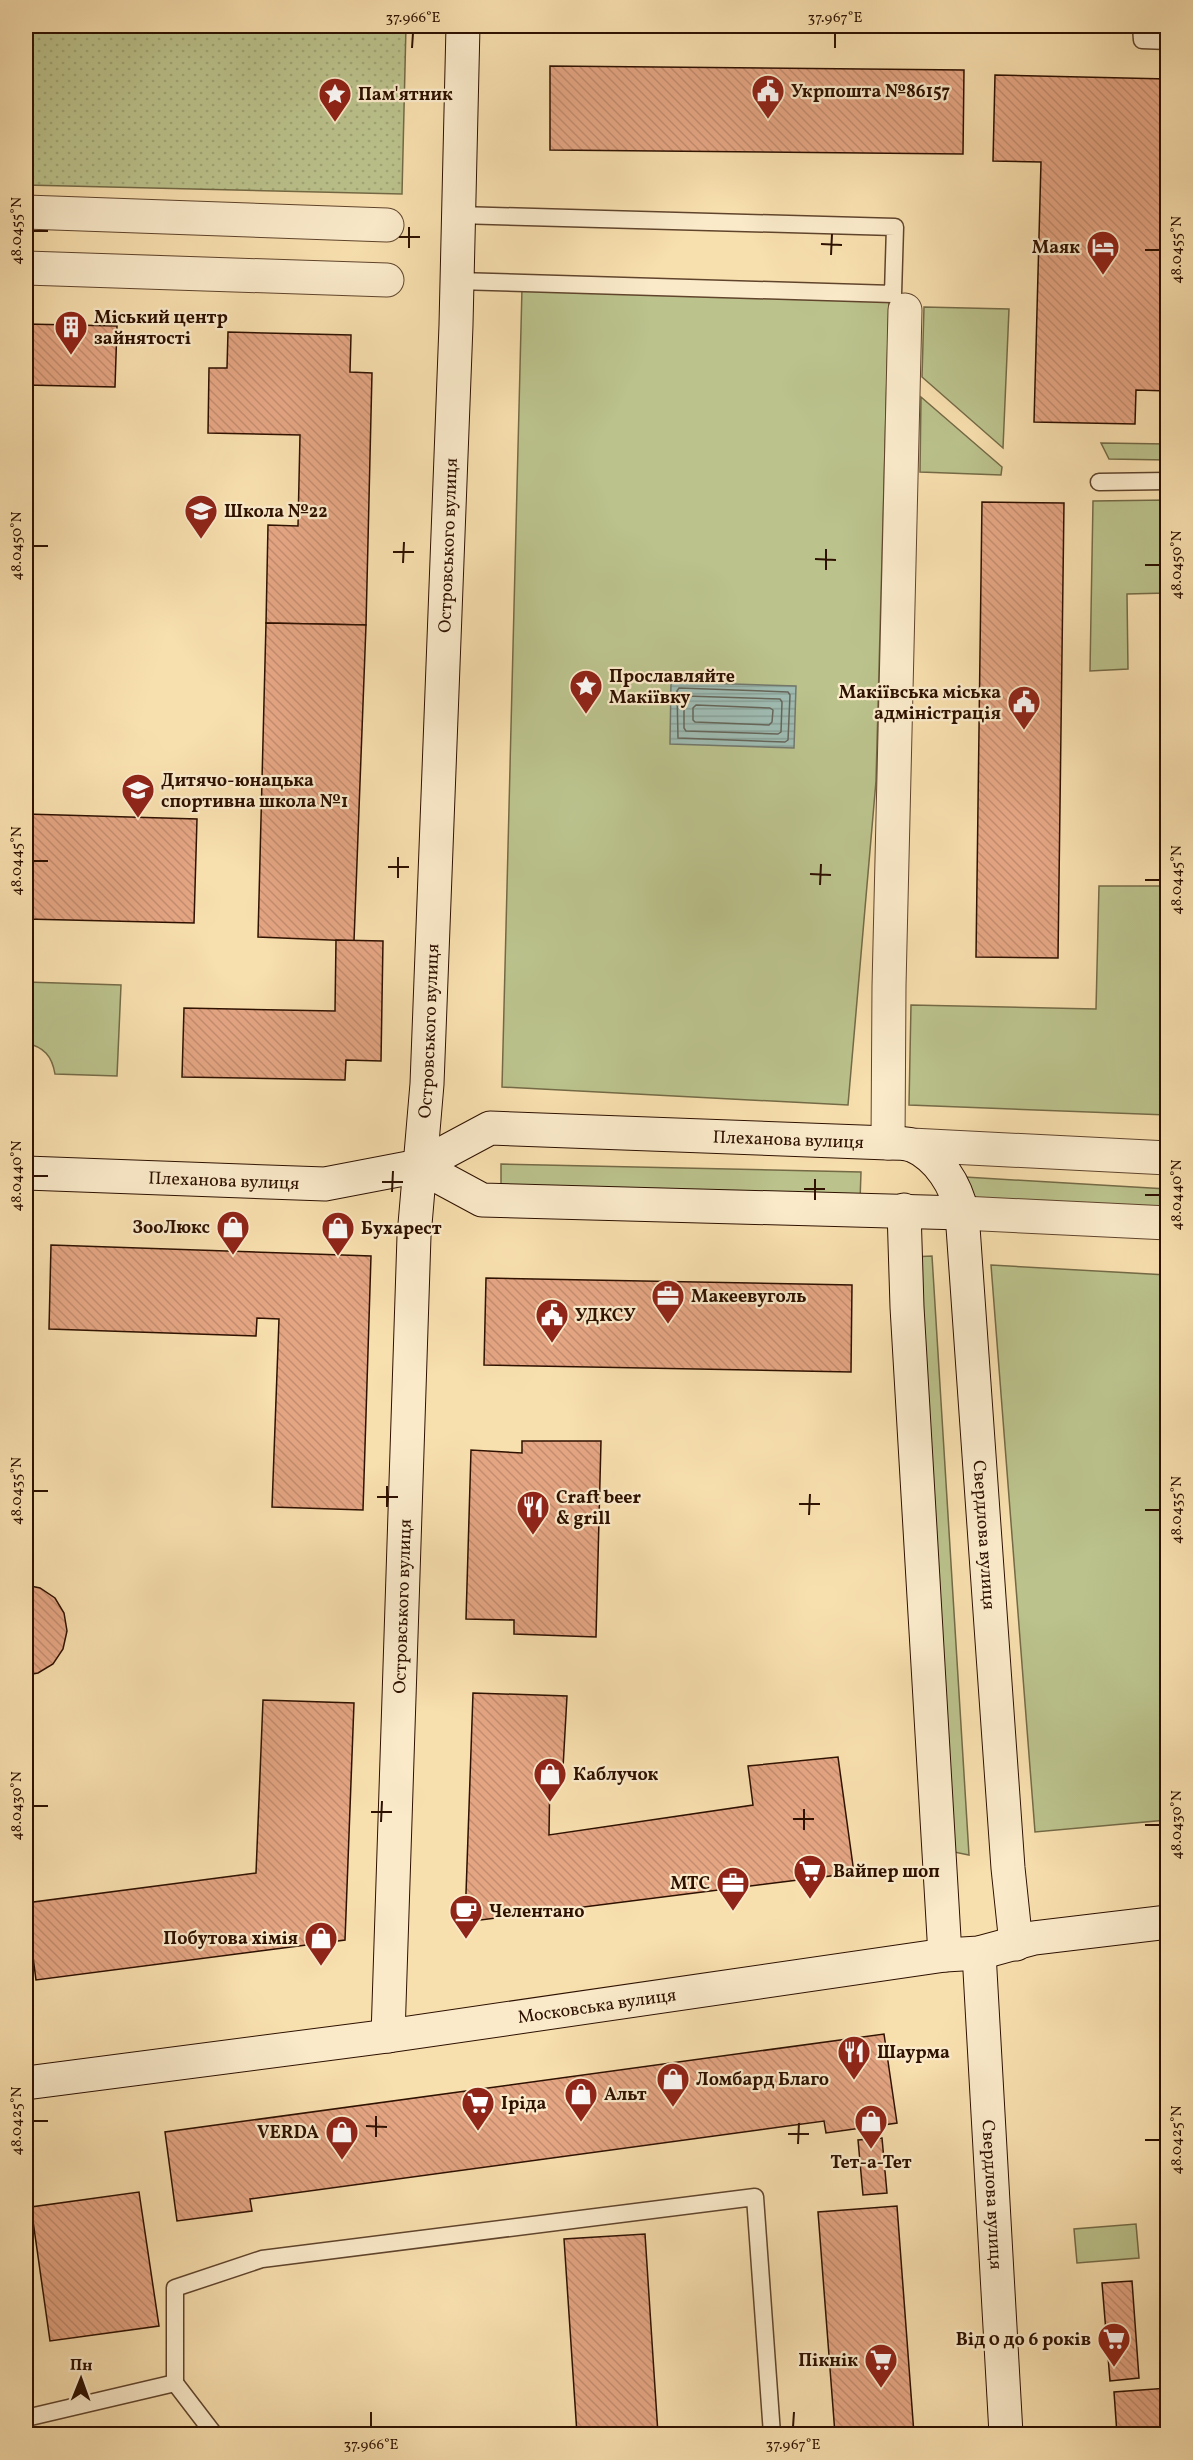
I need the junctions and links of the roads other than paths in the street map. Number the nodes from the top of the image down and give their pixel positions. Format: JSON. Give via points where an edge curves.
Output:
{"nodes":[{"id":1,"x":463,"y":26,"type":"edge"},
{"id":2,"x":1141,"y":26,"type":"edge"},
{"id":3,"x":1167,"y":41,"type":"edge"},
{"id":4,"x":26,"y":212,"type":"edge"},
{"id":5,"x":458,"y":215,"type":"junction"},
{"id":6,"x":387,"y":225,"type":"dead end"},
{"id":7,"x":26,"y":268,"type":"edge"},
{"id":8,"x":387,"y":280,"type":"dead end"},
{"id":9,"x":457,"y":281,"type":"junction"},
{"id":10,"x":905,"y":310,"type":"dead end"},
{"id":11,"x":1167,"y":481,"type":"edge"},
{"id":12,"x":1099,"y":482,"type":"dead end"},
{"id":13,"x":899,"y":1144,"type":"junction"},
{"id":14,"x":1167,"y":1158,"type":"edge"},
{"id":15,"x":419,"y":1166,"type":"junction"},
{"id":16,"x":26,"y":1173,"type":"edge"},
{"id":17,"x":904,"y":1210,"type":"junction"},
{"id":18,"x":962,"y":1213,"type":"junction"},
{"id":19,"x":1167,"y":1223,"type":"edge"},
{"id":20,"x":1167,"y":1922,"type":"edge"},
{"id":21,"x":1016,"y":1944,"type":"junction"},
{"id":22,"x":979,"y":1953,"type":"junction"},
{"id":23,"x":945,"y":1955,"type":"junction"},
{"id":24,"x":388,"y":2036,"type":"junction"},
{"id":25,"x":26,"y":2083,"type":"edge"},
{"id":26,"x":175,"y":2383,"type":"junction"},
{"id":27,"x":26,"y":2418,"type":"edge"},
{"id":28,"x":214,"y":2434,"type":"edge"},
{"id":29,"x":772,"y":2434,"type":"edge"},
{"id":30,"x":1006,"y":2434,"type":"edge"}],
"edges":[{"from":1,"to":5,"type":"street","name":"Островського вулиця"},
{"from":2,"to":3,"type":"lane","via":[[1142,40]]},
{"from":4,"to":6,"type":"street"},
{"from":5,"to":9,"type":"street","name":"Островського вулиця"},
{"from":5,"to":9,"type":"lane","via":[[895,228],[893,294]]},
{"from":7,"to":8,"type":"street"},
{"from":9,"to":15,"type":"street","name":"Островського вулиця","via":[[427,1084]]},
{"from":10,"to":13,"type":"street","via":[[889,986]]},
{"from":11,"to":12,"type":"lane"},
{"from":13,"to":14,"type":"street","name":"Плеханова вулиця"},
{"from":13,"to":15,"type":"street","name":"Плеханова вулиця","via":[[490,1128]]},
{"from":13,"to":18,"type":"street","name":"Свердлова вулиця","via":[[935,1161],[956,1189]]},
{"from":15,"to":16,"type":"street","name":"Плеханова вулиця","via":[[325,1184]]},
{"from":15,"to":17,"type":"street","via":[[482,1200]]},
{"from":15,"to":24,"type":"street","name":"Островського вулиця"},
{"from":17,"to":18,"type":"street"},
{"from":17,"to":23,"type":"street"},
{"from":18,"to":19,"type":"street"},
{"from":18,"to":21,"type":"street","name":"Свердлова вулиця"},
{"from":20,"to":21,"type":"street","name":"Московська вулиця","via":[[1034,1938]]},
{"from":21,"to":22,"type":"street","name":"Московська вулиця"},
{"from":22,"to":23,"type":"street","name":"Московська вулиця"},
{"from":22,"to":30,"type":"street","name":"Свердлова вулиця"},
{"from":23,"to":24,"type":"street","name":"Московська вулиця"},
{"from":24,"to":25,"type":"street","name":"Московська вулиця"},
{"from":26,"to":27,"type":"lane"},
{"from":26,"to":28,"type":"lane"},
{"from":26,"to":29,"type":"lane","via":[[175,2288],[262,2259],[755,2198]]}]}
